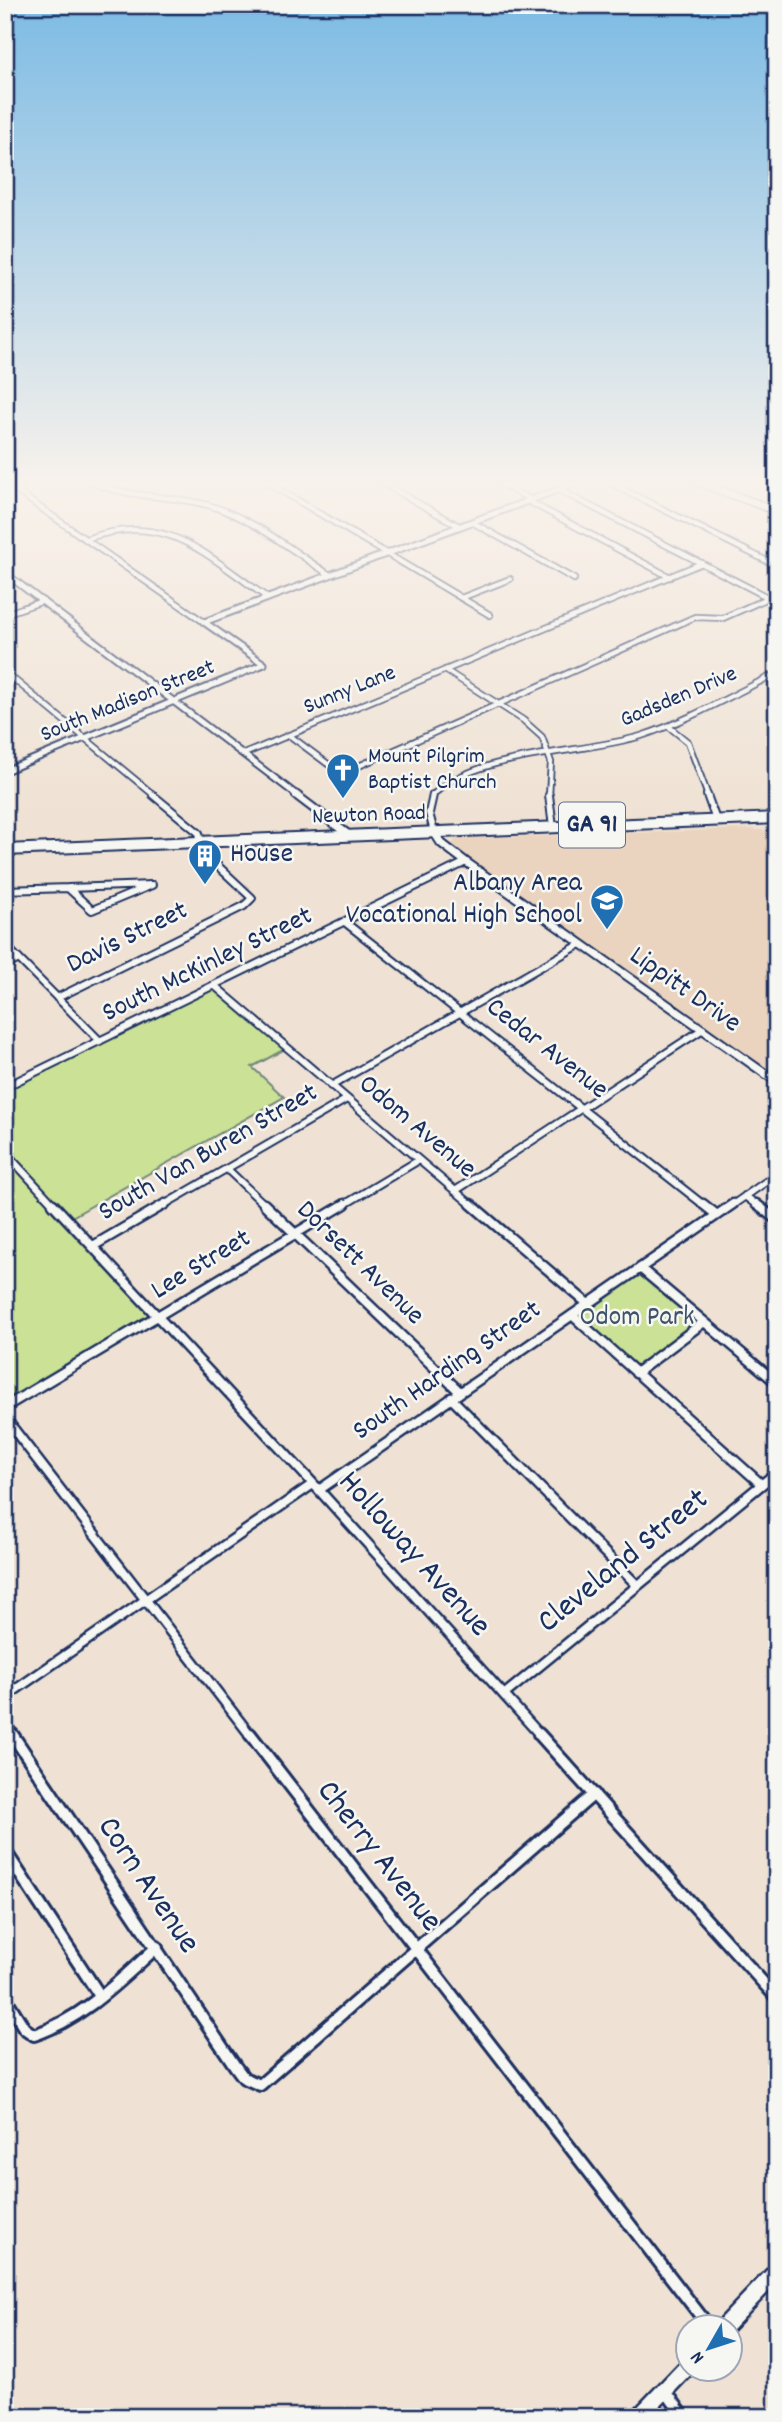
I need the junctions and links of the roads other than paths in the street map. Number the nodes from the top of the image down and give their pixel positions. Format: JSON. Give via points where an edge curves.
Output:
{"nodes":[{"id":1,"x":32,"y":593,"type":"edge"},
{"id":2,"x":163,"y":593,"type":"edge"},
{"id":3,"x":260,"y":593,"type":"edge"},
{"id":4,"x":281,"y":593,"type":"edge"},
{"id":5,"x":453,"y":593,"type":"edge"},
{"id":6,"x":474,"y":593,"type":"edge"},
{"id":7,"x":631,"y":593,"type":"edge"},
{"id":8,"x":759,"y":593,"type":"edge"},
{"id":9,"x":268,"y":598,"type":"junction"},
{"id":10,"x":461,"y":598,"type":"junction"},
{"id":11,"x":768,"y":598,"type":"junction"},
{"id":12,"x":43,"y":601,"type":"junction"},
{"id":13,"x":777,"y":602,"type":"edge"},
{"id":14,"x":5,"y":614,"type":"edge"},
{"id":15,"x":490,"y":615,"type":"dead end"},
{"id":16,"x":204,"y":622,"type":"junction"},
{"id":17,"x":445,"y":670,"type":"junction"},
{"id":18,"x":5,"y":672,"type":"edge"},
{"id":19,"x":777,"y":673,"type":"edge"},
{"id":20,"x":177,"y":702,"type":"junction"},
{"id":21,"x":498,"y":705,"type":"junction"},
{"id":22,"x":668,"y":726,"type":"junction"},
{"id":23,"x":289,"y":735,"type":"junction"},
{"id":24,"x":85,"y":739,"type":"junction"},
{"id":25,"x":244,"y":754,"type":"junction"},
{"id":26,"x":549,"y":754,"type":"junction"},
{"id":27,"x":5,"y":771,"type":"edge"},
{"id":28,"x":777,"y":818,"type":"edge"},
{"id":29,"x":716,"y":820,"type":"junction"},
{"id":30,"x":553,"y":827,"type":"junction"},
{"id":31,"x":434,"y":832,"type":"junction"},
{"id":32,"x":350,"y":836,"type":"junction"},
{"id":33,"x":201,"y":843,"type":"junction"},
{"id":34,"x":5,"y":850,"type":"edge"},
{"id":35,"x":466,"y":862,"type":"junction"},
{"id":36,"x":68,"y":888,"type":"junction"},
{"id":37,"x":5,"y":890,"type":"edge"},
{"id":38,"x":346,"y":923,"type":"junction"},
{"id":39,"x":581,"y":944,"type":"junction"},
{"id":40,"x":5,"y":945,"type":"edge"},
{"id":41,"x":19,"y":959,"type":"junction"},
{"id":42,"x":5,"y":966,"type":"edge"},
{"id":43,"x":215,"y":986,"type":"junction"},
{"id":44,"x":57,"y":998,"type":"junction"},
{"id":45,"x":461,"y":1011,"type":"junction"},
{"id":46,"x":703,"y":1029,"type":"junction"},
{"id":47,"x":100,"y":1041,"type":"junction"},
{"id":48,"x":777,"y":1082,"type":"edge"},
{"id":49,"x":331,"y":1086,"type":"junction"},
{"id":50,"x":5,"y":1087,"type":"edge"},
{"id":51,"x":347,"y":1099,"type":"junction"},
{"id":52,"x":582,"y":1107,"type":"junction"},
{"id":53,"x":5,"y":1152,"type":"edge"},
{"id":54,"x":419,"y":1160,"type":"junction"},
{"id":55,"x":227,"y":1169,"type":"junction"},
{"id":56,"x":777,"y":1174,"type":"edge"},
{"id":57,"x":455,"y":1191,"type":"junction"},
{"id":58,"x":745,"y":1196,"type":"junction"},
{"id":59,"x":717,"y":1215,"type":"junction"},
{"id":60,"x":777,"y":1220,"type":"edge"},
{"id":61,"x":297,"y":1234,"type":"junction"},
{"id":62,"x":93,"y":1246,"type":"junction"},
{"id":63,"x":639,"y":1268,"type":"junction"},
{"id":64,"x":588,"y":1304,"type":"junction"},
{"id":65,"x":572,"y":1315,"type":"junction"},
{"id":66,"x":157,"y":1316,"type":"junction"},
{"id":67,"x":704,"y":1322,"type":"junction"},
{"id":68,"x":636,"y":1373,"type":"junction"},
{"id":69,"x":777,"y":1383,"type":"edge"},
{"id":70,"x":460,"y":1392,"type":"junction"},
{"id":71,"x":451,"y":1398,"type":"junction"},
{"id":72,"x":5,"y":1407,"type":"edge"},
{"id":73,"x":5,"y":1419,"type":"edge"},
{"id":74,"x":777,"y":1472,"type":"edge"},
{"id":75,"x":761,"y":1484,"type":"junction"},
{"id":76,"x":316,"y":1487,"type":"junction"},
{"id":77,"x":638,"y":1585,"type":"junction"},
{"id":78,"x":147,"y":1600,"type":"junction"},
{"id":79,"x":505,"y":1694,"type":"junction"},
{"id":80,"x":5,"y":1697,"type":"edge"},
{"id":81,"x":5,"y":1724,"type":"edge"},
{"id":82,"x":594,"y":1794,"type":"junction"},
{"id":83,"x":5,"y":1851,"type":"edge"},
{"id":84,"x":158,"y":1947,"type":"junction"},
{"id":85,"x":416,"y":1948,"type":"junction"},
{"id":86,"x":100,"y":1996,"type":"junction"},
{"id":87,"x":5,"y":1997,"type":"edge"},
{"id":88,"x":777,"y":1998,"type":"edge"},
{"id":89,"x":777,"y":2271,"type":"edge"},
{"id":90,"x":699,"y":2314,"type":"edge"},
{"id":91,"x":736,"y":2314,"type":"edge"},
{"id":92,"x":674,"y":2380,"type":"edge"},
{"id":93,"x":665,"y":2389,"type":"junction"},
{"id":94,"x":639,"y":2417,"type":"edge"},
{"id":95,"x":684,"y":2417,"type":"edge"}],
"edges":[{"from":1,"to":12,"type":"street"},
{"from":2,"to":16,"type":"street"},
{"from":3,"to":9,"type":"street"},
{"from":4,"to":9,"type":"street","name":"South Madison Street"},
{"from":5,"to":10,"type":"street"},
{"from":6,"to":10,"type":"street"},
{"from":7,"to":17,"type":"street","name":"Sunny Lane"},
{"from":8,"to":11,"type":"street"},
{"from":9,"to":16,"type":"street","name":"South Madison Street"},
{"from":10,"to":15,"type":"street"},
{"from":11,"to":13,"type":"street"},
{"from":11,"to":21,"type":"street","via":[[723,618],[695,617]]},
{"from":12,"to":14,"type":"street"},
{"from":12,"to":20,"type":"street"},
{"from":16,"to":20,"type":"street","name":"South Madison Street","via":[[264,664]]},
{"from":17,"to":21,"type":"street"},
{"from":17,"to":23,"type":"street","name":"Sunny Lane"},
{"from":18,"to":24,"type":"street"},
{"from":19,"to":22,"type":"street","name":"Gadsden Drive"},
{"from":20,"to":24,"type":"street","name":"South Madison Street"},
{"from":20,"to":25,"type":"street"},
{"from":21,"to":23,"type":"street","via":[[344,771]]},
{"from":21,"to":26,"type":"street","via":[[536,730]]},
{"from":22,"to":26,"type":"street","name":"Gadsden Drive","via":[[607,746]]},
{"from":22,"to":29,"type":"street","via":[[688,742]]},
{"from":23,"to":25,"type":"street","name":"Sunny Lane"},
{"from":24,"to":27,"type":"street","name":"South Madison Street"},
{"from":24,"to":33,"type":"street","via":[[199,833]]},
{"from":25,"to":32,"type":"street"},
{"from":26,"to":30,"type":"street"},
{"from":26,"to":31,"type":"street","name":"Gadsden Drive","via":[[503,761],[436,791],[429,808]]},
{"from":28,"to":29,"type":"main road","name":"Newton Road","number":"GA 91"},
{"from":29,"to":30,"type":"main road","name":"Newton Road","number":"GA 91"},
{"from":30,"to":31,"type":"main road","name":"Newton Road","number":"GA 91"},
{"from":31,"to":32,"type":"main road","name":"Newton Road","number":"GA 91"},
{"from":31,"to":35,"type":"street","name":"Lippitt Drive"},
{"from":32,"to":33,"type":"main road","name":"Newton Road","number":"GA 91"},
{"from":33,"to":34,"type":"main road","name":"Newton Road","number":"GA 91"},
{"from":33,"to":44,"type":"street","name":"Davis Street","via":[[203,852],[253,898]]},
{"from":35,"to":38,"type":"street","name":"South McKinley Street"},
{"from":35,"to":39,"type":"street","name":"Lippitt Drive"},
{"from":36,"to":36,"type":"street","via":[[132,886],[152,885],[92,910]]},
{"from":36,"to":37,"type":"street"},
{"from":38,"to":43,"type":"street","name":"South McKinley Street"},
{"from":38,"to":45,"type":"street","name":"Cedar Avenue"},
{"from":39,"to":45,"type":"street","name":"South Van Buren Street"},
{"from":39,"to":46,"type":"street","name":"Lippitt Drive"},
{"from":40,"to":41,"type":"street"},
{"from":41,"to":42,"type":"street"},
{"from":41,"to":44,"type":"street"},
{"from":43,"to":47,"type":"street","name":"South McKinley Street"},
{"from":43,"to":49,"type":"street","name":"Odom Avenue"},
{"from":44,"to":47,"type":"street"},
{"from":45,"to":49,"type":"street","name":"South Van Buren Street"},
{"from":45,"to":52,"type":"street","name":"Cedar Avenue"},
{"from":46,"to":48,"type":"street","name":"Lippitt Drive"},
{"from":46,"to":52,"type":"street"},
{"from":47,"to":50,"type":"street","name":"South McKinley Street"},
{"from":49,"to":51,"type":"street","name":"Odom Avenue"},
{"from":51,"to":54,"type":"street","name":"Odom Avenue"},
{"from":51,"to":55,"type":"street","name":"South Van Buren Street"},
{"from":52,"to":57,"type":"street"},
{"from":52,"to":59,"type":"street","name":"Cedar Avenue"},
{"from":53,"to":62,"type":"street","name":"Holloway Avenue"},
{"from":54,"to":57,"type":"street","name":"Odom Avenue"},
{"from":54,"to":61,"type":"street","name":"Lee Street"},
{"from":55,"to":61,"type":"street","name":"Dorsett Avenue"},
{"from":55,"to":62,"type":"street","name":"South Van Buren Street"},
{"from":56,"to":58,"type":"street","name":"South Harding Street"},
{"from":57,"to":64,"type":"street","name":"Odom Avenue"},
{"from":58,"to":59,"type":"street","name":"South Harding Street"},
{"from":58,"to":60,"type":"street"},
{"from":59,"to":63,"type":"street","name":"South Harding Street"},
{"from":61,"to":66,"type":"street","name":"Lee Street"},
{"from":61,"to":70,"type":"street","name":"Dorsett Avenue"},
{"from":62,"to":66,"type":"street","name":"Holloway Avenue"},
{"from":63,"to":64,"type":"street","name":"South Harding Street"},
{"from":63,"to":67,"type":"street"},
{"from":64,"to":65,"type":"street","name":"South Harding Street"},
{"from":65,"to":68,"type":"street"},
{"from":65,"to":70,"type":"street","name":"South Harding Street"},
{"from":66,"to":72,"type":"street","name":"Lee Street"},
{"from":66,"to":76,"type":"street","name":"Holloway Avenue"},
{"from":67,"to":68,"type":"street"},
{"from":67,"to":69,"type":"street"},
{"from":68,"to":75,"type":"street"},
{"from":70,"to":71,"type":"street","name":"South Harding Street"},
{"from":71,"to":76,"type":"street","name":"South Harding Street"},
{"from":71,"to":77,"type":"street"},
{"from":73,"to":78,"type":"street","name":"Cherry Avenue"},
{"from":74,"to":75,"type":"street","name":"Cleveland Street"},
{"from":75,"to":77,"type":"street","name":"Cleveland Street"},
{"from":76,"to":78,"type":"street","name":"South Harding Street"},
{"from":76,"to":79,"type":"street","name":"Holloway Avenue"},
{"from":77,"to":79,"type":"street","name":"Cleveland Street"},
{"from":78,"to":80,"type":"street","name":"South Harding Street"},
{"from":78,"to":85,"type":"street","name":"Cherry Avenue"},
{"from":79,"to":82,"type":"street","name":"Holloway Avenue"},
{"from":81,"to":84,"type":"street","name":"Corn Avenue"},
{"from":82,"to":85,"type":"street"},
{"from":82,"to":88,"type":"street","name":"Holloway Avenue"},
{"from":83,"to":86,"type":"street"},
{"from":84,"to":85,"type":"street","name":"Corn Avenue","via":[[244,2078],[260,2085]]},
{"from":84,"to":86,"type":"street"},
{"from":85,"to":90,"type":"street","name":"Cherry Avenue"},
{"from":86,"to":87,"type":"street","via":[[72,2020],[34,2035],[23,2028]]},
{"from":89,"to":91,"type":"main road"},
{"from":92,"to":93,"type":"main road"},
{"from":93,"to":94,"type":"main road"},
{"from":93,"to":95,"type":"street"}]}
